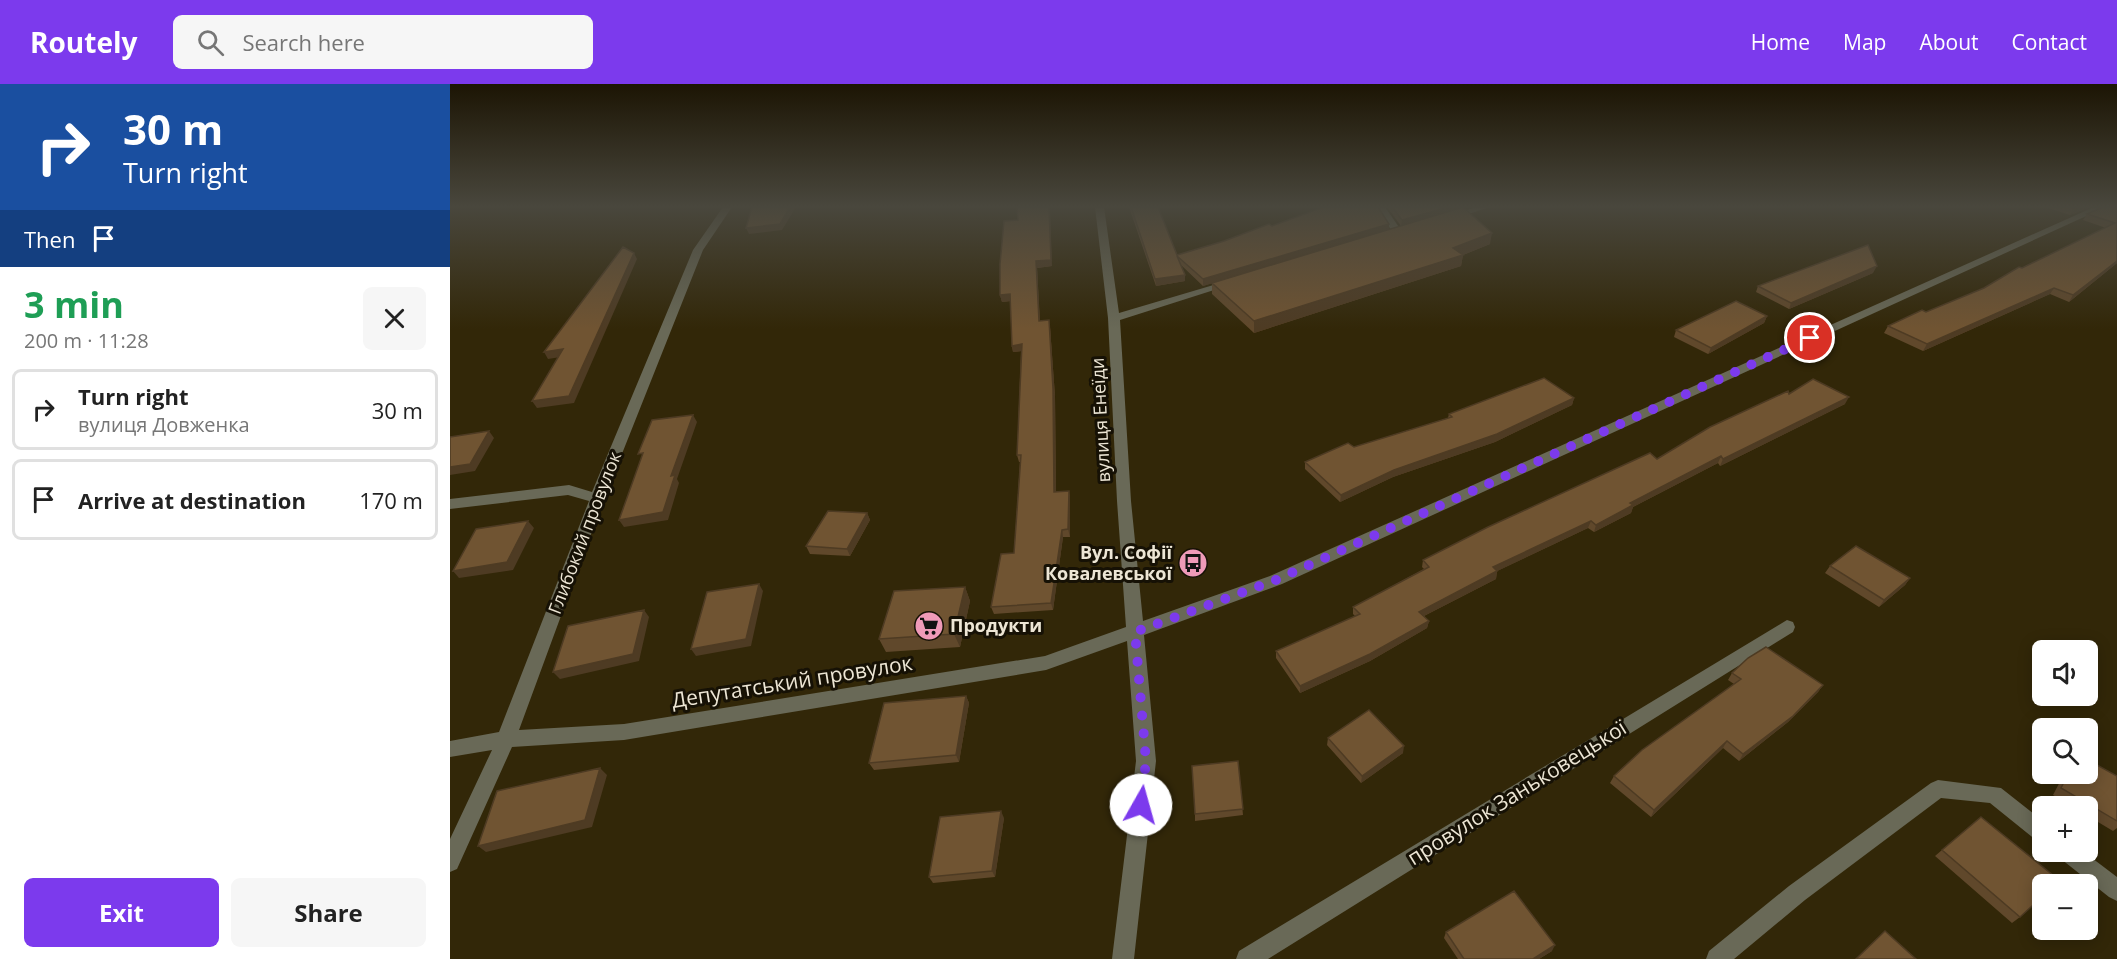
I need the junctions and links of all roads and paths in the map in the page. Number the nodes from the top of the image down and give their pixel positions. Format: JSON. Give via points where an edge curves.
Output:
{"nodes":[{"id":1,"x":699,"y":248,"type":"edge"},
{"id":2,"x":1104,"y":248,"type":"edge"},
{"id":3,"x":2011,"y":248,"type":"edge"},
{"id":4,"x":1239,"y":280,"type":"edge"},
{"id":5,"x":1113,"y":318,"type":"junction"},
{"id":6,"x":597,"y":499,"type":"junction"},
{"id":7,"x":450,"y":504,"type":"edge"},
{"id":8,"x":1787,"y":627,"type":"dead end"},
{"id":9,"x":1135,"y":632,"type":"junction"},
{"id":10,"x":506,"y":739,"type":"junction"},
{"id":11,"x":450,"y":748,"type":"edge"},
{"id":12,"x":2032,"y":823,"type":"edge"},
{"id":13,"x":450,"y":862,"type":"edge"},
{"id":14,"x":2081,"y":862,"type":"edge"},
{"id":15,"x":2117,"y":890,"type":"edge"},
{"id":16,"x":1123,"y":959,"type":"edge"},
{"id":17,"x":1248,"y":959,"type":"edge"},
{"id":18,"x":1717,"y":959,"type":"edge"}],
"edges":[{"from":1,"to":6,"type":"street","name":"Глибокий провулок"},
{"from":2,"to":5,"type":"street","name":"вулиця Енеїди"},
{"from":3,"to":9,"type":"street","name":"Депутатський провулок","via":[[1276,580]]},
{"from":4,"to":5,"type":"street"},
{"from":5,"to":9,"type":"street","name":"вулиця Енеїди"},
{"from":6,"to":7,"type":"street","via":[[569,490]]},
{"from":6,"to":10,"type":"street","name":"Глибокий провулок"},
{"from":8,"to":17,"type":"street","name":"провулок Заньковецької"},
{"from":9,"to":10,"type":"street","name":"Депутатський провулок","via":[[1046,663],[624,732]]},
{"from":9,"to":16,"type":"street","name":"вулиця Енеїди","via":[[1146,761]]},
{"from":10,"to":11,"type":"street","name":"Депутатський провулок"},
{"from":10,"to":13,"type":"street","name":"Глибокий провулок"},
{"from":12,"to":18,"type":"street","via":[[1994,794],[1938,789],[1797,893]]},
{"from":14,"to":15,"type":"street"}]}
